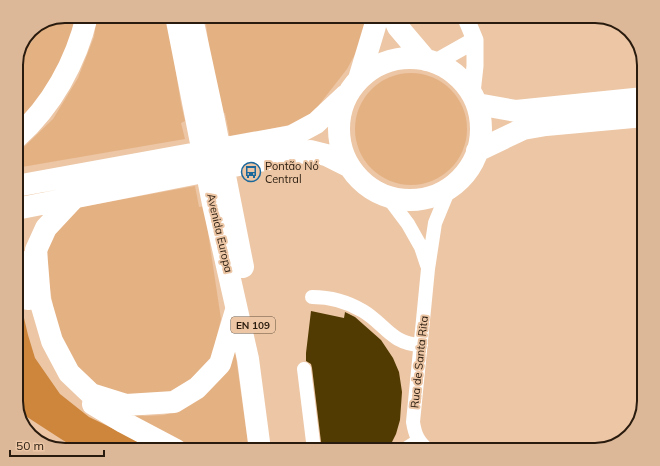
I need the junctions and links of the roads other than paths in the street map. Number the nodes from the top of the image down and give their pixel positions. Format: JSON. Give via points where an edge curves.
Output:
{"nodes":[{"id":1,"x":86,"y":23,"type":"edge"},
{"id":2,"x":190,"y":23,"type":"edge"},
{"id":3,"x":375,"y":23,"type":"edge"},
{"id":4,"x":396,"y":23,"type":"edge"},
{"id":5,"x":468,"y":23,"type":"edge"},
{"id":6,"x":475,"y":40,"type":"junction"},
{"id":7,"x":431,"y":61,"type":"junction"},
{"id":8,"x":354,"y":86,"type":"junction"},
{"id":9,"x":474,"y":99,"type":"junction"},
{"id":10,"x":637,"y":99,"type":"edge"},
{"id":11,"x":637,"y":117,"type":"edge"},
{"id":12,"x":23,"y":132,"type":"edge"},
{"id":13,"x":478,"y":151,"type":"junction"},
{"id":14,"x":350,"y":167,"type":"junction"},
{"id":15,"x":54,"y":180,"type":"junction"},
{"id":16,"x":23,"y":185,"type":"edge"},
{"id":17,"x":448,"y":188,"type":"junction"},
{"id":18,"x":23,"y":196,"type":"edge"},
{"id":19,"x":387,"y":196,"type":"junction"},
{"id":20,"x":74,"y":198,"type":"junction"},
{"id":21,"x":221,"y":202,"type":"junction"},
{"id":22,"x":23,"y":208,"type":"edge"},
{"id":23,"x":428,"y":269,"type":"junction"},
{"id":24,"x":23,"y":271,"type":"edge"},
{"id":25,"x":312,"y":297,"type":"dead end"},
{"id":26,"x":237,"y":306,"type":"junction"},
{"id":27,"x":421,"y":345,"type":"junction"},
{"id":28,"x":304,"y":370,"type":"dead end"},
{"id":29,"x":163,"y":443,"type":"edge"},
{"id":30,"x":259,"y":443,"type":"edge"},
{"id":31,"x":270,"y":443,"type":"edge"},
{"id":32,"x":313,"y":443,"type":"edge"},
{"id":33,"x":421,"y":443,"type":"edge"}],
"edges":[{"from":1,"to":12,"type":"main road","via":[[71,64],[54,95]]},
{"from":2,"to":21,"type":"main road","name":"Avenida Europa","number":"EN 109"},
{"from":3,"to":8,"type":"main road"},
{"from":4,"to":7,"type":"main road"},
{"from":5,"to":6,"type":"street"},
{"from":6,"to":7,"type":"street"},
{"from":6,"to":9,"type":"street"},
{"from":7,"to":8,"type":"main road","via":[[401,58],[386,62],[371,69]]},
{"from":7,"to":9,"type":"main road","via":[[448,69],[462,80]]},
{"from":8,"to":14,"type":"main road","via":[[343,106],[339,122],[343,153]]},
{"from":8,"to":15,"type":"main road","via":[[316,123],[292,136]]},
{"from":9,"to":10,"type":"main road","via":[[516,112]]},
{"from":9,"to":13,"type":"main road","via":[[481,120]]},
{"from":11,"to":13,"type":"main road","via":[[523,129]]},
{"from":13,"to":17,"type":"main road","via":[[471,166]]},
{"from":14,"to":19,"type":"main road","via":[[360,180]]},
{"from":14,"to":20,"type":"main road","via":[[326,155],[310,151]]},
{"from":15,"to":16,"type":"main road"},
{"from":15,"to":18,"type":"main road"},
{"from":17,"to":19,"type":"main road","via":[[434,196],[419,200]]},
{"from":17,"to":23,"type":"street","name":"Rua de Santa Rita","via":[[435,223]]},
{"from":19,"to":23,"type":"street","name":"Rua de Santa Rita","via":[[421,247]]},
{"from":20,"to":22,"type":"main road"},
{"from":20,"to":26,"type":"main road","via":[[46,228],[36,250],[40,300],[52,341],[69,373],[91,394],[126,406],[174,402],[197,388],[220,364]]},
{"from":21,"to":26,"type":"main road","name":"Avenida Europa","number":"EN 109"},
{"from":21,"to":31,"type":"main road","name":"Avenida Europa","number":"EN 109","via":[[254,334]]},
{"from":23,"to":27,"type":"street","name":"Rua de Santa Rita"},
{"from":24,"to":29,"type":"main road","via":[[37,340],[58,373],[82,398]]},
{"from":25,"to":27,"type":"street","via":[[341,302],[363,311],[391,335],[410,344]]},
{"from":26,"to":30,"type":"main road","name":"Avenida Europa","number":"EN 109","via":[[248,359]]},
{"from":27,"to":33,"type":"street","name":"Rua de Santa Rita","via":[[413,422],[415,433]]},
{"from":28,"to":32,"type":"street"}]}
